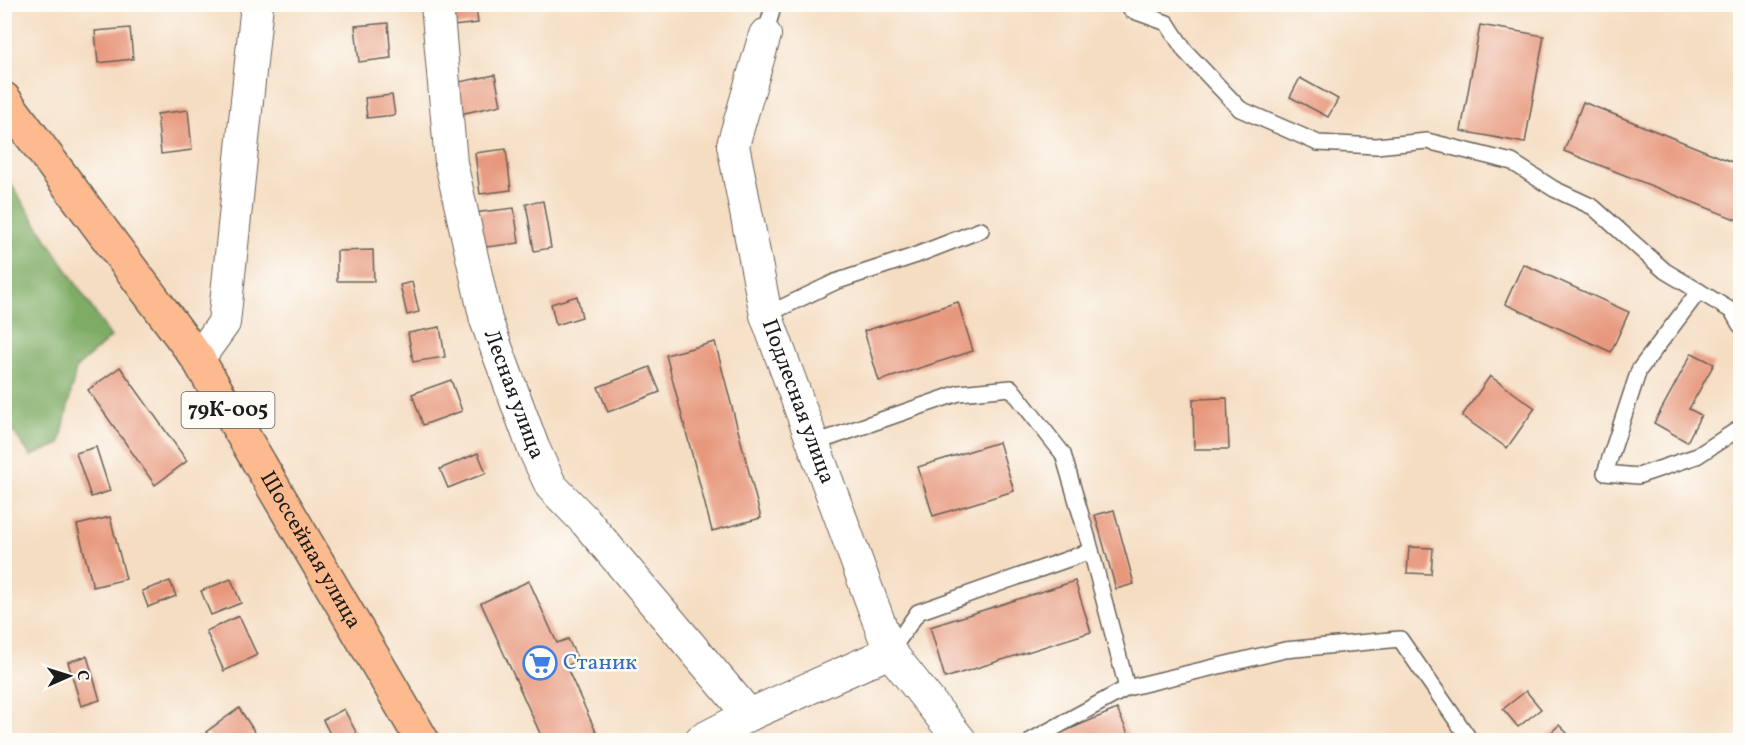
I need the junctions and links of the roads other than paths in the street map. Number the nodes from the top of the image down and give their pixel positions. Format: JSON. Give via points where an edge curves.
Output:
{"nodes":[{"id":1,"x":257,"y":4,"type":"edge"},
{"id":2,"x":437,"y":4,"type":"edge"},
{"id":3,"x":774,"y":4,"type":"edge"},
{"id":4,"x":1130,"y":4,"type":"edge"},
{"id":5,"x":765,"y":35,"type":"joint"},
{"id":6,"x":4,"y":99,"type":"edge"},
{"id":7,"x":981,"y":230,"type":"dead end"},
{"id":8,"x":1699,"y":291,"type":"junction"},
{"id":9,"x":766,"y":315,"type":"junction"},
{"id":10,"x":1740,"y":325,"type":"edge"},
{"id":11,"x":198,"y":359,"type":"junction"},
{"id":12,"x":1740,"y":428,"type":"edge"},
{"id":13,"x":812,"y":444,"type":"junction"},
{"id":14,"x":1091,"y":551,"type":"junction"},
{"id":15,"x":890,"y":652,"type":"junction"},
{"id":16,"x":1127,"y":688,"type":"junction"},
{"id":17,"x":749,"y":715,"type":"junction"},
{"id":18,"x":422,"y":741,"type":"edge"},
{"id":19,"x":701,"y":741,"type":"edge"},
{"id":20,"x":960,"y":741,"type":"edge"},
{"id":21,"x":1032,"y":741,"type":"edge"},
{"id":22,"x":1470,"y":741,"type":"edge"}],
"edges":[{"from":1,"to":11,"type":"street","via":[[224,323]]},
{"from":2,"to":17,"type":"street","name":"Лесная улица","via":[[451,163],[486,320],[532,447],[551,486]]},
{"from":3,"to":5,"type":"lane"},
{"from":4,"to":8,"type":"lane","via":[[1131,10],[1167,23],[1185,51],[1240,109],[1318,143],[1376,146],[1427,141],[1512,162],[1554,189],[1593,207],[1665,271]]},
{"from":5,"to":9,"type":"street","name":"Подлесная улица","via":[[733,145]]},
{"from":6,"to":11,"type":"main road","name":"Шоссейная улица","number":"79К-005"},
{"from":7,"to":9,"type":"lane","via":[[835,282]]},
{"from":8,"to":10,"type":"lane","via":[[1732,311]]},
{"from":8,"to":12,"type":"lane","via":[[1639,370],[1605,473],[1638,476],[1696,456]]},
{"from":9,"to":13,"type":"street","name":"Подлесная улица"},
{"from":11,"to":18,"type":"main road","name":"Шоссейная улица","number":"79К-005"},
{"from":13,"to":14,"type":"lane","via":[[959,393],[1011,388],[1063,454]]},
{"from":13,"to":15,"type":"street","name":"Подлесная улица"},
{"from":14,"to":15,"type":"lane","via":[[918,612]]},
{"from":14,"to":16,"type":"lane"},
{"from":15,"to":17,"type":"street"},
{"from":15,"to":20,"type":"street","name":"Подлесная улица"},
{"from":16,"to":21,"type":"lane"},
{"from":16,"to":22,"type":"lane","via":[[1285,651],[1400,639]]},
{"from":17,"to":19,"type":"street"}]}
